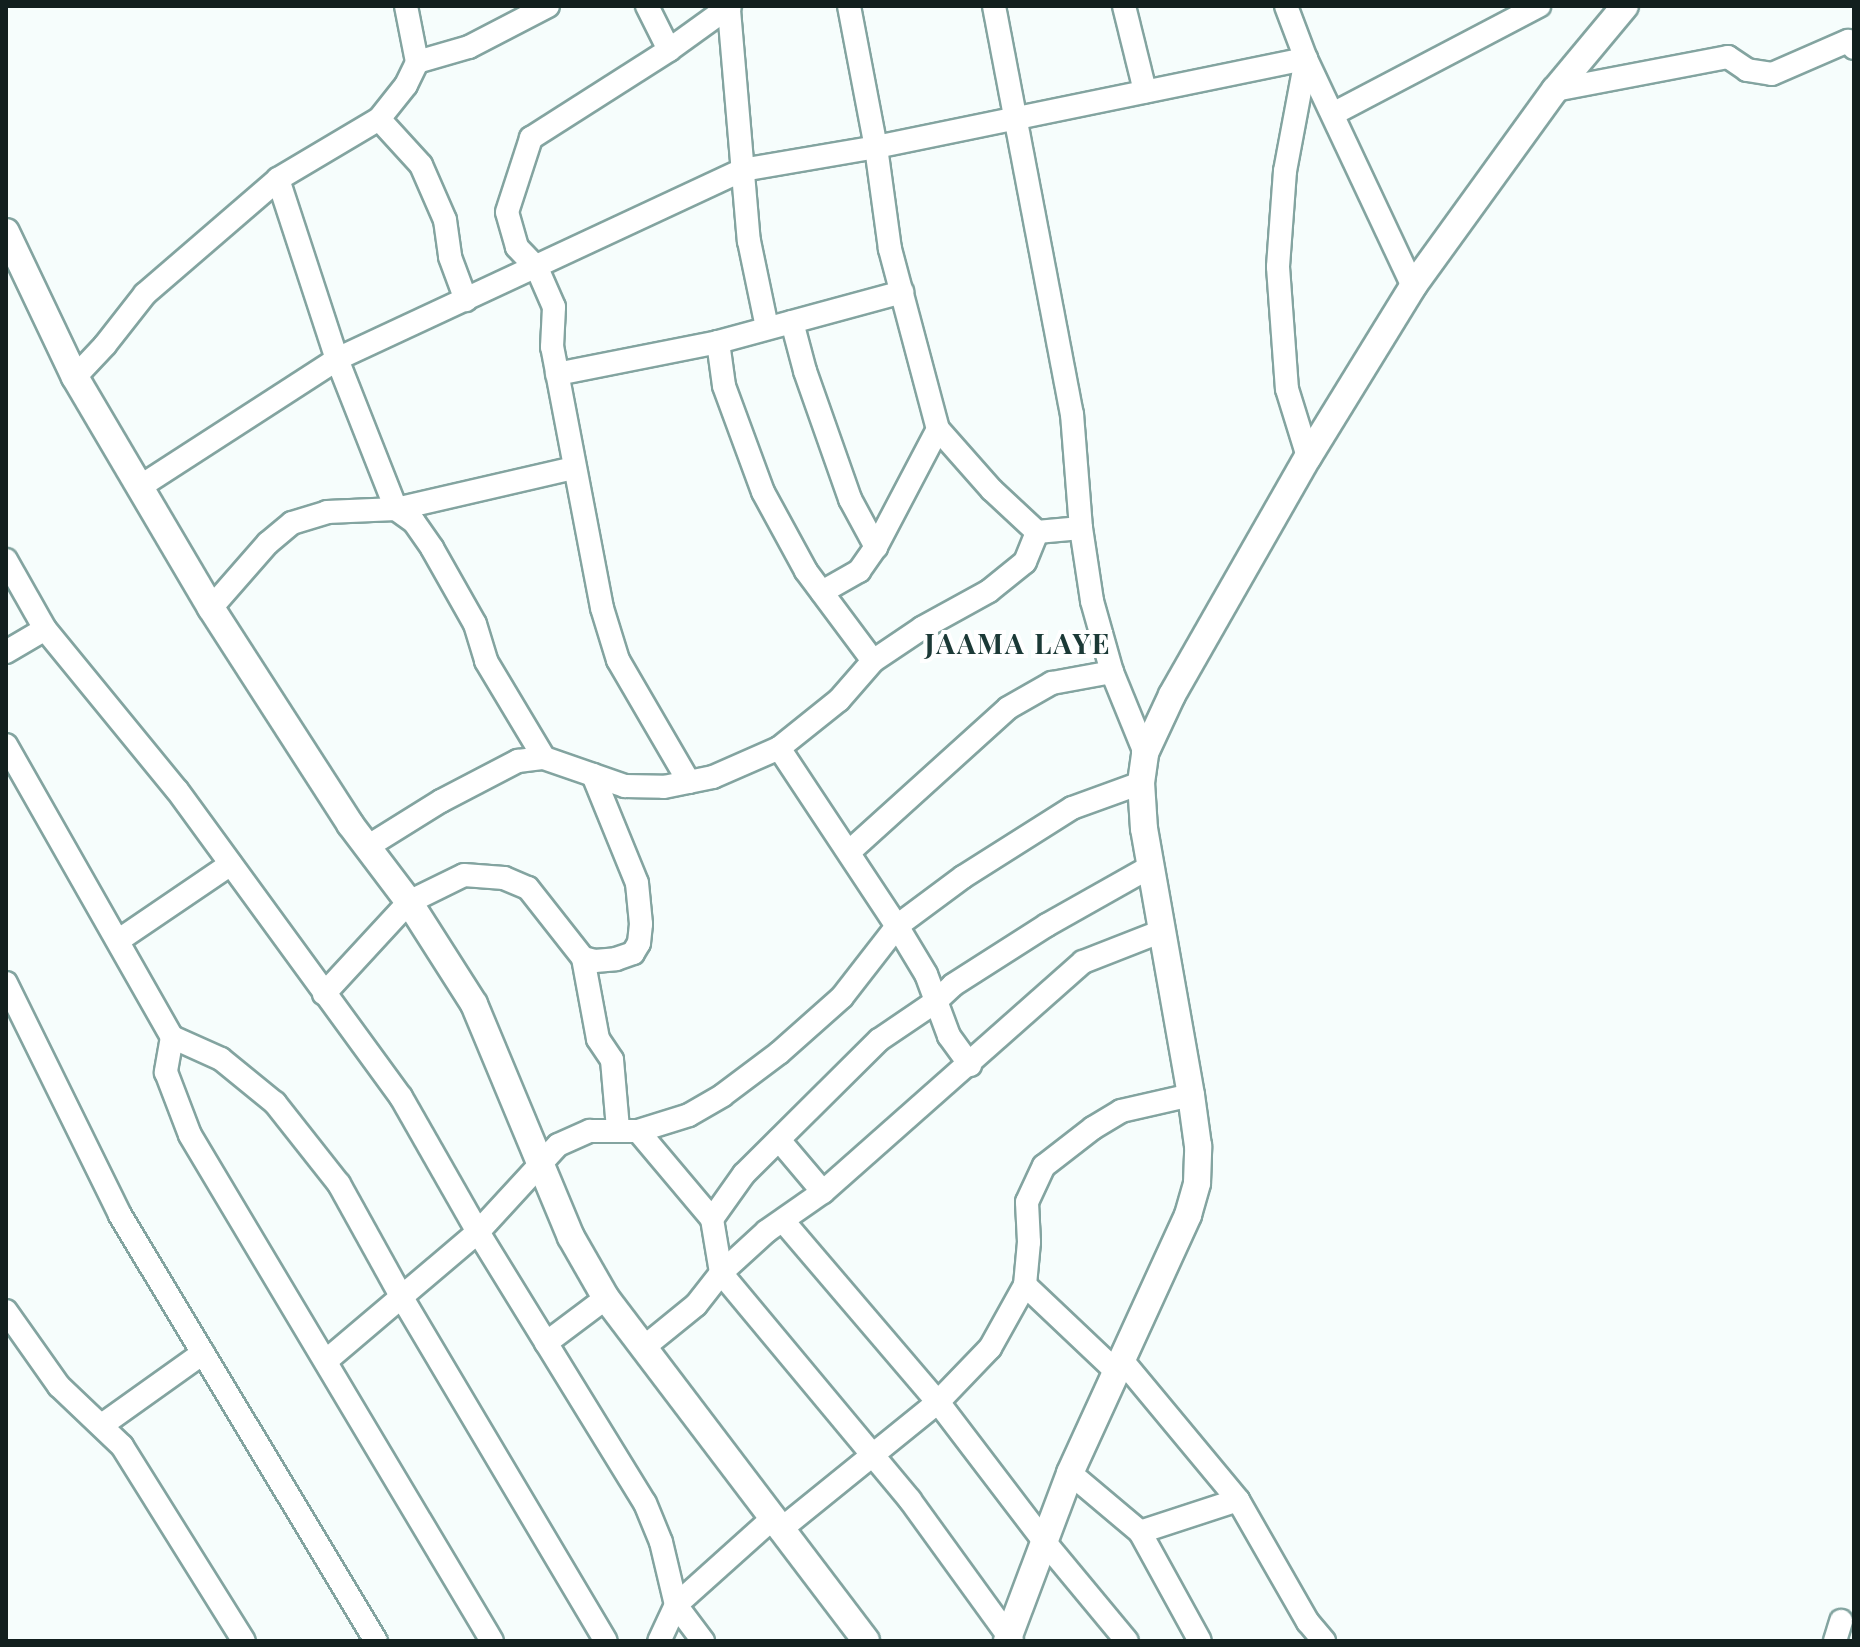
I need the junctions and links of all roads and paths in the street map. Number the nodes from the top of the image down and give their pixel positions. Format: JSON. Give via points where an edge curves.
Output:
{"nodes":[{"id":1,"x":406,"y":6,"type":"edge"},
{"id":2,"x":548,"y":6,"type":"edge"},
{"id":3,"x":647,"y":6,"type":"edge"},
{"id":4,"x":849,"y":6,"type":"edge"},
{"id":5,"x":994,"y":6,"type":"edge"},
{"id":6,"x":1124,"y":6,"type":"edge"},
{"id":7,"x":1286,"y":6,"type":"edge"},
{"id":8,"x":1539,"y":6,"type":"edge"},
{"id":9,"x":1625,"y":6,"type":"edge"},
{"id":10,"x":730,"y":8,"type":"edge"},
{"id":11,"x":1852,"y":42,"type":"edge"},
{"id":12,"x":669,"y":50,"type":"junction"},
{"id":13,"x":1306,"y":59,"type":"junction"},
{"id":14,"x":417,"y":62,"type":"junction"},
{"id":15,"x":1555,"y":90,"type":"junction"},
{"id":16,"x":1145,"y":91,"type":"junction"},
{"id":17,"x":1333,"y":114,"type":"junction"},
{"id":18,"x":1014,"y":116,"type":"junction"},
{"id":19,"x":379,"y":119,"type":"junction"},
{"id":20,"x":876,"y":147,"type":"junction"},
{"id":21,"x":742,"y":170,"type":"junction"},
{"id":22,"x":278,"y":179,"type":"junction"},
{"id":23,"x":6,"y":232,"type":"edge"},
{"id":24,"x":537,"y":268,"type":"junction"},
{"id":25,"x":1413,"y":286,"type":"junction"},
{"id":26,"x":902,"y":292,"type":"junction"},
{"id":27,"x":466,"y":300,"type":"junction"},
{"id":28,"x":792,"y":322,"type":"junction"},
{"id":29,"x":767,"y":327,"type":"junction"},
{"id":30,"x":718,"y":342,"type":"junction"},
{"id":31,"x":337,"y":359,"type":"junction"},
{"id":32,"x":557,"y":374,"type":"junction"},
{"id":33,"x":75,"y":377,"type":"junction"},
{"id":34,"x":938,"y":429,"type":"junction"},
{"id":35,"x":1308,"y":457,"type":"junction"},
{"id":36,"x":574,"y":468,"type":"junction"},
{"id":37,"x":141,"y":486,"type":"junction"},
{"id":38,"x":396,"y":509,"type":"junction"},
{"id":39,"x":1081,"y":528,"type":"junction"},
{"id":40,"x":1037,"y":532,"type":"junction"},
{"id":41,"x":876,"y":547,"type":"junction"},
{"id":42,"x":6,"y":560,"type":"edge"},
{"id":43,"x":822,"y":592,"type":"junction"},
{"id":44,"x":211,"y":608,"type":"junction"},
{"id":45,"x":45,"y":629,"type":"junction"},
{"id":46,"x":6,"y":652,"type":"edge"},
{"id":47,"x":873,"y":661,"type":"junction"},
{"id":48,"x":1112,"y":672,"type":"junction"},
{"id":49,"x":6,"y":745,"type":"edge"},
{"id":50,"x":779,"y":748,"type":"junction"},
{"id":51,"x":1145,"y":753,"type":"junction"},
{"id":52,"x":544,"y":758,"type":"junction"},
{"id":53,"x":593,"y":775,"type":"junction"},
{"id":54,"x":689,"y":782,"type":"junction"},
{"id":55,"x":1141,"y":783,"type":"junction"},
{"id":56,"x":367,"y":847,"type":"junction"},
{"id":57,"x":850,"y":851,"type":"junction"},
{"id":58,"x":231,"y":864,"type":"junction"},
{"id":59,"x":1150,"y":867,"type":"junction"},
{"id":60,"x":409,"y":902,"type":"junction"},
{"id":61,"x":897,"y":926,"type":"junction"},
{"id":62,"x":1162,"y":931,"type":"junction"},
{"id":63,"x":119,"y":940,"type":"junction"},
{"id":64,"x":583,"y":958,"type":"junction"},
{"id":65,"x":6,"y":983,"type":"edge"},
{"id":66,"x":324,"y":994,"type":"junction"},
{"id":67,"x":935,"y":1002,"type":"junction"},
{"id":68,"x":172,"y":1037,"type":"junction"},
{"id":69,"x":970,"y":1065,"type":"junction"},
{"id":70,"x":1191,"y":1095,"type":"junction"},
{"id":71,"x":628,"y":1130,"type":"junction"},
{"id":72,"x":779,"y":1140,"type":"junction"},
{"id":73,"x":539,"y":1165,"type":"junction"},
{"id":74,"x":823,"y":1192,"type":"junction"},
{"id":75,"x":712,"y":1219,"type":"junction"},
{"id":76,"x":784,"y":1222,"type":"junction"},
{"id":77,"x":478,"y":1232,"type":"junction"},
{"id":78,"x":721,"y":1273,"type":"junction"},
{"id":79,"x":1025,"y":1285,"type":"junction"},
{"id":80,"x":401,"y":1296,"type":"junction"},
{"id":81,"x":606,"y":1298,"type":"junction"},
{"id":82,"x":6,"y":1311,"type":"edge"},
{"id":83,"x":546,"y":1343,"type":"junction"},
{"id":84,"x":643,"y":1348,"type":"junction"},
{"id":85,"x":203,"y":1353,"type":"junction"},
{"id":86,"x":327,"y":1360,"type":"junction"},
{"id":87,"x":1118,"y":1365,"type":"junction"},
{"id":88,"x":938,"y":1402,"type":"junction"},
{"id":89,"x":102,"y":1425,"type":"junction"},
{"id":90,"x":872,"y":1456,"type":"junction"},
{"id":91,"x":1070,"y":1473,"type":"junction"},
{"id":92,"x":1238,"y":1500,"type":"junction"},
{"id":93,"x":776,"y":1524,"type":"junction"},
{"id":94,"x":1140,"y":1532,"type":"junction"},
{"id":95,"x":1043,"y":1540,"type":"junction"},
{"id":96,"x":676,"y":1605,"type":"junction"},
{"id":97,"x":1009,"y":1639,"type":"edge"},
{"id":98,"x":244,"y":1641,"type":"edge"},
{"id":99,"x":376,"y":1641,"type":"edge"},
{"id":100,"x":492,"y":1641,"type":"edge"},
{"id":101,"x":606,"y":1641,"type":"edge"},
{"id":102,"x":659,"y":1641,"type":"edge"},
{"id":103,"x":703,"y":1641,"type":"edge"},
{"id":104,"x":866,"y":1641,"type":"edge"},
{"id":105,"x":1127,"y":1641,"type":"edge"},
{"id":106,"x":1200,"y":1641,"type":"edge"},
{"id":107,"x":1324,"y":1641,"type":"edge"}],
"edges":[{"from":1,"to":14,"type":"street"},
{"from":2,"to":14,"type":"street","via":[[469,47]]},
{"from":3,"to":12,"type":"street"},
{"from":4,"to":20,"type":"street"},
{"from":5,"to":18,"type":"street"},
{"from":6,"to":16,"type":"street"},
{"from":7,"to":13,"type":"street"},
{"from":8,"to":17,"type":"street"},
{"from":9,"to":15,"type":"street"},
{"from":10,"to":12,"type":"street"},
{"from":10,"to":21,"type":"street"},
{"from":11,"to":15,"type":"street","via":[[1772,74],[1747,70],[1728,57]]},
{"from":12,"to":24,"type":"street","via":[[531,138],[507,212],[517,247]]},
{"from":13,"to":16,"type":"street"},
{"from":13,"to":17,"type":"street"},
{"from":13,"to":35,"type":"street","via":[[1285,171],[1278,267],[1287,389]]},
{"from":14,"to":19,"type":"street"},
{"from":15,"to":25,"type":"street"},
{"from":16,"to":18,"type":"street"},
{"from":17,"to":25,"type":"street"},
{"from":18,"to":20,"type":"street"},
{"from":18,"to":39,"type":"street","via":[[1072,414]]},
{"from":19,"to":22,"type":"street"},
{"from":19,"to":27,"type":"street","via":[[421,165],[445,220],[450,257]]},
{"from":20,"to":21,"type":"street"},
{"from":20,"to":26,"type":"street","via":[[890,249]]},
{"from":21,"to":24,"type":"street"},
{"from":21,"to":29,"type":"street","via":[[749,241]]},
{"from":22,"to":31,"type":"street"},
{"from":22,"to":33,"type":"street","via":[[145,294]]},
{"from":23,"to":33,"type":"street"},
{"from":24,"to":27,"type":"street"},
{"from":24,"to":32,"type":"street","via":[[554,307],[550,328]]},
{"from":25,"to":35,"type":"street"},
{"from":26,"to":28,"type":"street"},
{"from":26,"to":34,"type":"street"},
{"from":27,"to":31,"type":"street"},
{"from":28,"to":29,"type":"street"},
{"from":28,"to":41,"type":"street","via":[[850,499]]},
{"from":29,"to":30,"type":"street"},
{"from":30,"to":32,"type":"street"},
{"from":30,"to":43,"type":"street","via":[[724,386],[763,492]]},
{"from":31,"to":37,"type":"street"},
{"from":31,"to":38,"type":"street"},
{"from":32,"to":36,"type":"street"},
{"from":33,"to":37,"type":"street"},
{"from":34,"to":40,"type":"street"},
{"from":34,"to":41,"type":"street"},
{"from":35,"to":51,"type":"street","via":[[1172,695]]},
{"from":36,"to":38,"type":"street"},
{"from":36,"to":54,"type":"street","via":[[618,660]]},
{"from":37,"to":44,"type":"street"},
{"from":38,"to":44,"type":"street","via":[[327,512],[292,523]]},
{"from":38,"to":52,"type":"street","via":[[414,522],[432,548],[475,624],[486,661]]},
{"from":39,"to":40,"type":"street"},
{"from":39,"to":48,"type":"street","via":[[1092,601]]},
{"from":40,"to":47,"type":"street","via":[[1025,562],[989,591]]},
{"from":41,"to":43,"type":"street","via":[[859,571]]},
{"from":42,"to":45,"type":"street"},
{"from":43,"to":47,"type":"street"},
{"from":44,"to":56,"type":"street"},
{"from":45,"to":46,"type":"street"},
{"from":45,"to":58,"type":"street"},
{"from":47,"to":50,"type":"street","via":[[839,700]]},
{"from":48,"to":51,"type":"street"},
{"from":48,"to":57,"type":"street","via":[[1052,683],[1008,708]]},
{"from":49,"to":63,"type":"street"},
{"from":50,"to":54,"type":"street"},
{"from":50,"to":57,"type":"street"},
{"from":51,"to":55,"type":"street"},
{"from":52,"to":53,"type":"street"},
{"from":52,"to":56,"type":"street","via":[[518,761],[477,781]]},
{"from":53,"to":54,"type":"street","via":[[625,786]]},
{"from":53,"to":64,"type":"street","via":[[637,883],[641,924],[633,953],[605,960]]},
{"from":55,"to":59,"type":"street"},
{"from":55,"to":61,"type":"street","via":[[1072,808]]},
{"from":56,"to":60,"type":"street"},
{"from":57,"to":61,"type":"street"},
{"from":58,"to":63,"type":"street"},
{"from":58,"to":66,"type":"street"},
{"from":59,"to":62,"type":"street"},
{"from":59,"to":67,"type":"street","via":[[1047,925]]},
{"from":60,"to":64,"type":"street","via":[[464,875],[504,878],[528,888]]},
{"from":60,"to":66,"type":"street"},
{"from":60,"to":73,"type":"street","via":[[474,1004]]},
{"from":61,"to":67,"type":"street","via":[[926,974]]},
{"from":61,"to":71,"type":"street","via":[[842,997],[779,1053],[689,1115]]},
{"from":62,"to":69,"type":"street","via":[[1083,962]]},
{"from":62,"to":70,"type":"street"},
{"from":63,"to":68,"type":"street"},
{"from":64,"to":71,"type":"street","via":[[598,1039],[612,1060]]},
{"from":65,"to":85,"type":"street","via":[[120,1215]]},
{"from":66,"to":77,"type":"street","via":[[401,1097]]},
{"from":67,"to":69,"type":"street","via":[[949,1036]]},
{"from":67,"to":72,"type":"street","via":[[879,1040]]},
{"from":68,"to":80,"type":"street","via":[[221,1059],[275,1103],[339,1184]]},
{"from":68,"to":86,"type":"street","via":[[166,1072],[184,1122]]},
{"from":69,"to":74,"type":"street"},
{"from":70,"to":79,"type":"street","via":[[1121,1111],[1044,1166],[1027,1202]]},
{"from":70,"to":87,"type":"street","via":[[1197,1183],[1188,1215]]},
{"from":71,"to":73,"type":"street","via":[[590,1131],[558,1145]]},
{"from":71,"to":75,"type":"street"},
{"from":72,"to":74,"type":"street"},
{"from":72,"to":75,"type":"street","via":[[744,1174]]},
{"from":73,"to":77,"type":"street"},
{"from":73,"to":81,"type":"street"},
{"from":74,"to":76,"type":"street"},
{"from":75,"to":78,"type":"street"},
{"from":76,"to":78,"type":"street"},
{"from":76,"to":88,"type":"street"},
{"from":77,"to":80,"type":"street"},
{"from":77,"to":83,"type":"street"},
{"from":78,"to":84,"type":"street","via":[[696,1305]]},
{"from":78,"to":90,"type":"street"},
{"from":79,"to":87,"type":"street"},
{"from":79,"to":88,"type":"street","via":[[990,1348]]},
{"from":80,"to":86,"type":"street"},
{"from":80,"to":101,"type":"street"},
{"from":81,"to":83,"type":"street"},
{"from":81,"to":84,"type":"street"},
{"from":82,"to":89,"type":"street","via":[[59,1386]]},
{"from":83,"to":96,"type":"street","via":[[645,1503]]},
{"from":84,"to":93,"type":"street"},
{"from":85,"to":89,"type":"street"},
{"from":85,"to":99,"type":"street"},
{"from":86,"to":100,"type":"street"},
{"from":87,"to":91,"type":"street"},
{"from":87,"to":92,"type":"street"},
{"from":88,"to":90,"type":"street"},
{"from":88,"to":95,"type":"street"},
{"from":89,"to":98,"type":"street","via":[[122,1446]]},
{"from":90,"to":93,"type":"street"},
{"from":90,"to":97,"type":"street","via":[[910,1500]]},
{"from":91,"to":94,"type":"street"},
{"from":91,"to":95,"type":"street"},
{"from":92,"to":94,"type":"street"},
{"from":92,"to":107,"type":"street"},
{"from":93,"to":96,"type":"street"},
{"from":93,"to":104,"type":"street"},
{"from":94,"to":106,"type":"street"},
{"from":95,"to":97,"type":"street"},
{"from":95,"to":105,"type":"street"},
{"from":96,"to":102,"type":"street"},
{"from":96,"to":103,"type":"street"}]}
